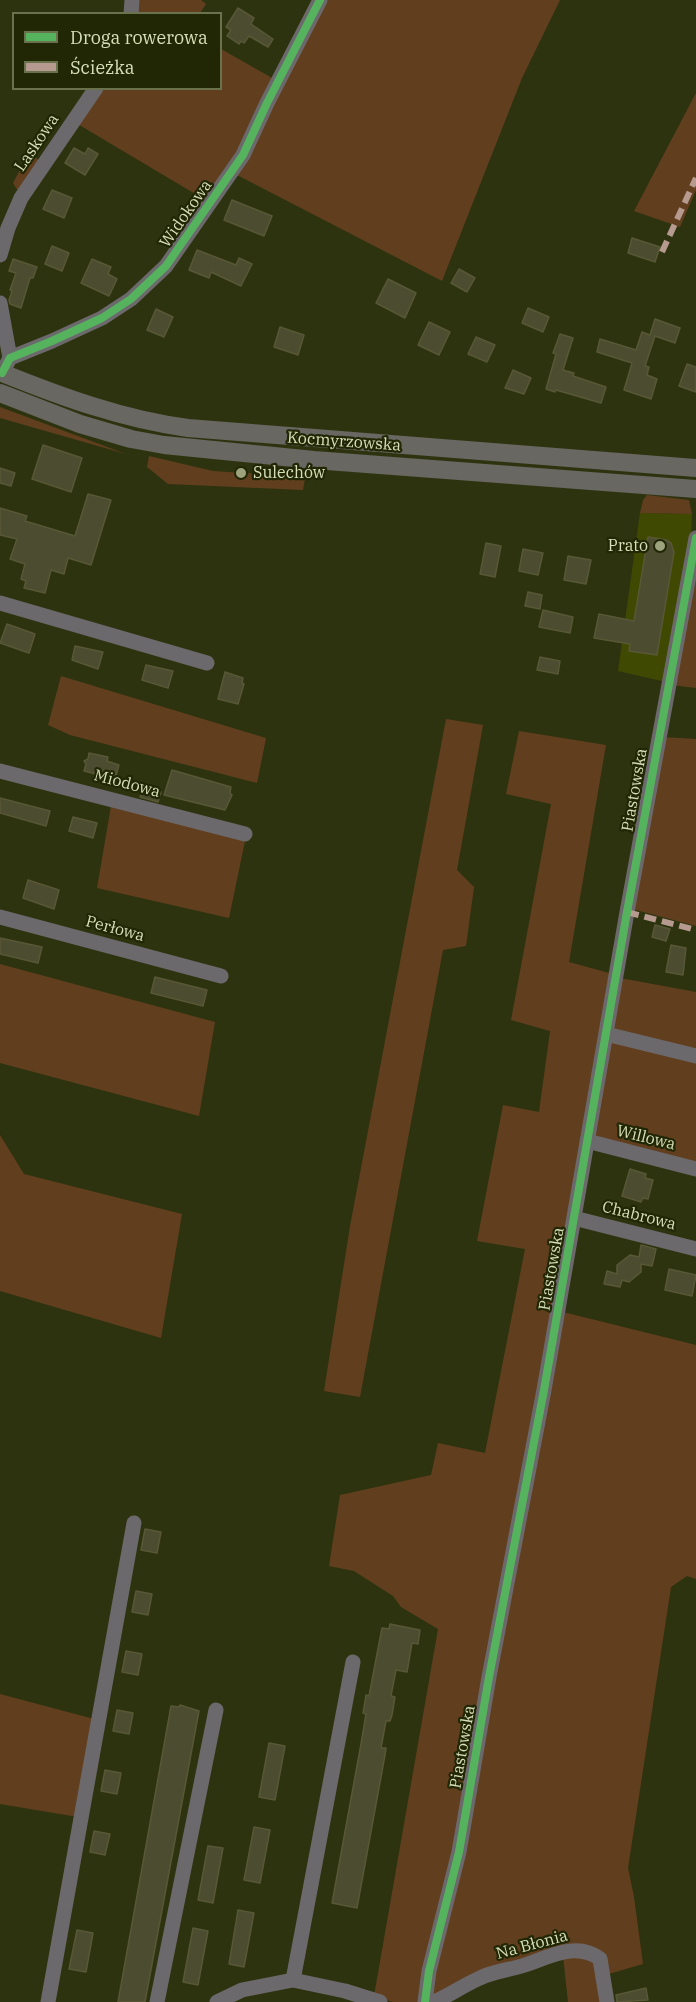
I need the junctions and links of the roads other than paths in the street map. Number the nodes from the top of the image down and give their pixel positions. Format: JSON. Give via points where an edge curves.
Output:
{"nodes":[{"id":1,"x":320,"y":0,"type":"edge"},
{"id":2,"x":95,"y":90,"type":"edge"},
{"id":3,"x":0,"y":255,"type":"edge"},
{"id":4,"x":0,"y":303,"type":"edge"},
{"id":5,"x":4,"y":367,"type":"edge"},
{"id":6,"x":0,"y":393,"type":"edge"},
{"id":7,"x":696,"y":468,"type":"edge"},
{"id":8,"x":696,"y":489,"type":"edge"},
{"id":9,"x":696,"y":538,"type":"edge"},
{"id":10,"x":0,"y":603,"type":"edge"},
{"id":11,"x":207,"y":663,"type":"dead end"},
{"id":12,"x":0,"y":771,"type":"edge"},
{"id":13,"x":245,"y":834,"type":"dead end"},
{"id":14,"x":0,"y":917,"type":"edge"},
{"id":15,"x":221,"y":976,"type":"dead end"},
{"id":16,"x":606,"y":1034,"type":"junction"},
{"id":17,"x":696,"y":1056,"type":"edge"},
{"id":18,"x":587,"y":1142,"type":"junction"},
{"id":19,"x":696,"y":1168,"type":"edge"},
{"id":20,"x":574,"y":1218,"type":"junction"},
{"id":21,"x":696,"y":1249,"type":"edge"},
{"id":22,"x":134,"y":1523,"type":"dead end"},
{"id":23,"x":353,"y":1662,"type":"dead end"},
{"id":24,"x":216,"y":1710,"type":"dead end"},
{"id":25,"x":293,"y":1980,"type":"junction"},
{"id":26,"x":48,"y":2002,"type":"edge"},
{"id":27,"x":157,"y":2002,"type":"edge"},
{"id":28,"x":218,"y":2002,"type":"edge"},
{"id":29,"x":380,"y":2002,"type":"edge"},
{"id":30,"x":425,"y":2002,"type":"edge"},
{"id":31,"x":434,"y":2002,"type":"edge"},
{"id":32,"x":607,"y":2002,"type":"edge"}],
"edges":[{"from":1,"to":5,"type":"street","name":"Widokowa","via":[[243,155],[166,266],[131,299],[102,318]]},
{"from":2,"to":3,"type":"street","name":"Laskowa","via":[[21,198]]},
{"from":4,"to":5,"type":"street"},
{"from":5,"to":7,"type":"main road","name":"Kocmyrzowska","via":[[110,413],[188,428]]},
{"from":6,"to":8,"type":"main road","name":"Kocmyrzowska","via":[[80,424],[164,445]]},
{"from":9,"to":16,"type":"street","name":"Piastowska"},
{"from":10,"to":11,"type":"street"},
{"from":12,"to":13,"type":"street","name":"Miodowa"},
{"from":14,"to":15,"type":"street","name":"Perłowa"},
{"from":16,"to":17,"type":"street"},
{"from":16,"to":18,"type":"street","name":"Piastowska"},
{"from":18,"to":19,"type":"street","name":"Willowa"},
{"from":18,"to":20,"type":"street","name":"Piastowska"},
{"from":20,"to":21,"type":"street","name":"Chabrowa"},
{"from":20,"to":30,"type":"street","name":"Piastowska","via":[[459,1852]]},
{"from":22,"to":26,"type":"street"},
{"from":23,"to":25,"type":"street"},
{"from":24,"to":27,"type":"street"},
{"from":25,"to":28,"type":"street","via":[[242,1990]]},
{"from":25,"to":29,"type":"street"},
{"from":31,"to":32,"type":"street","name":"Na Błonia","via":[[481,1977],[576,1950],[593,1953],[600,1959]]}]}
